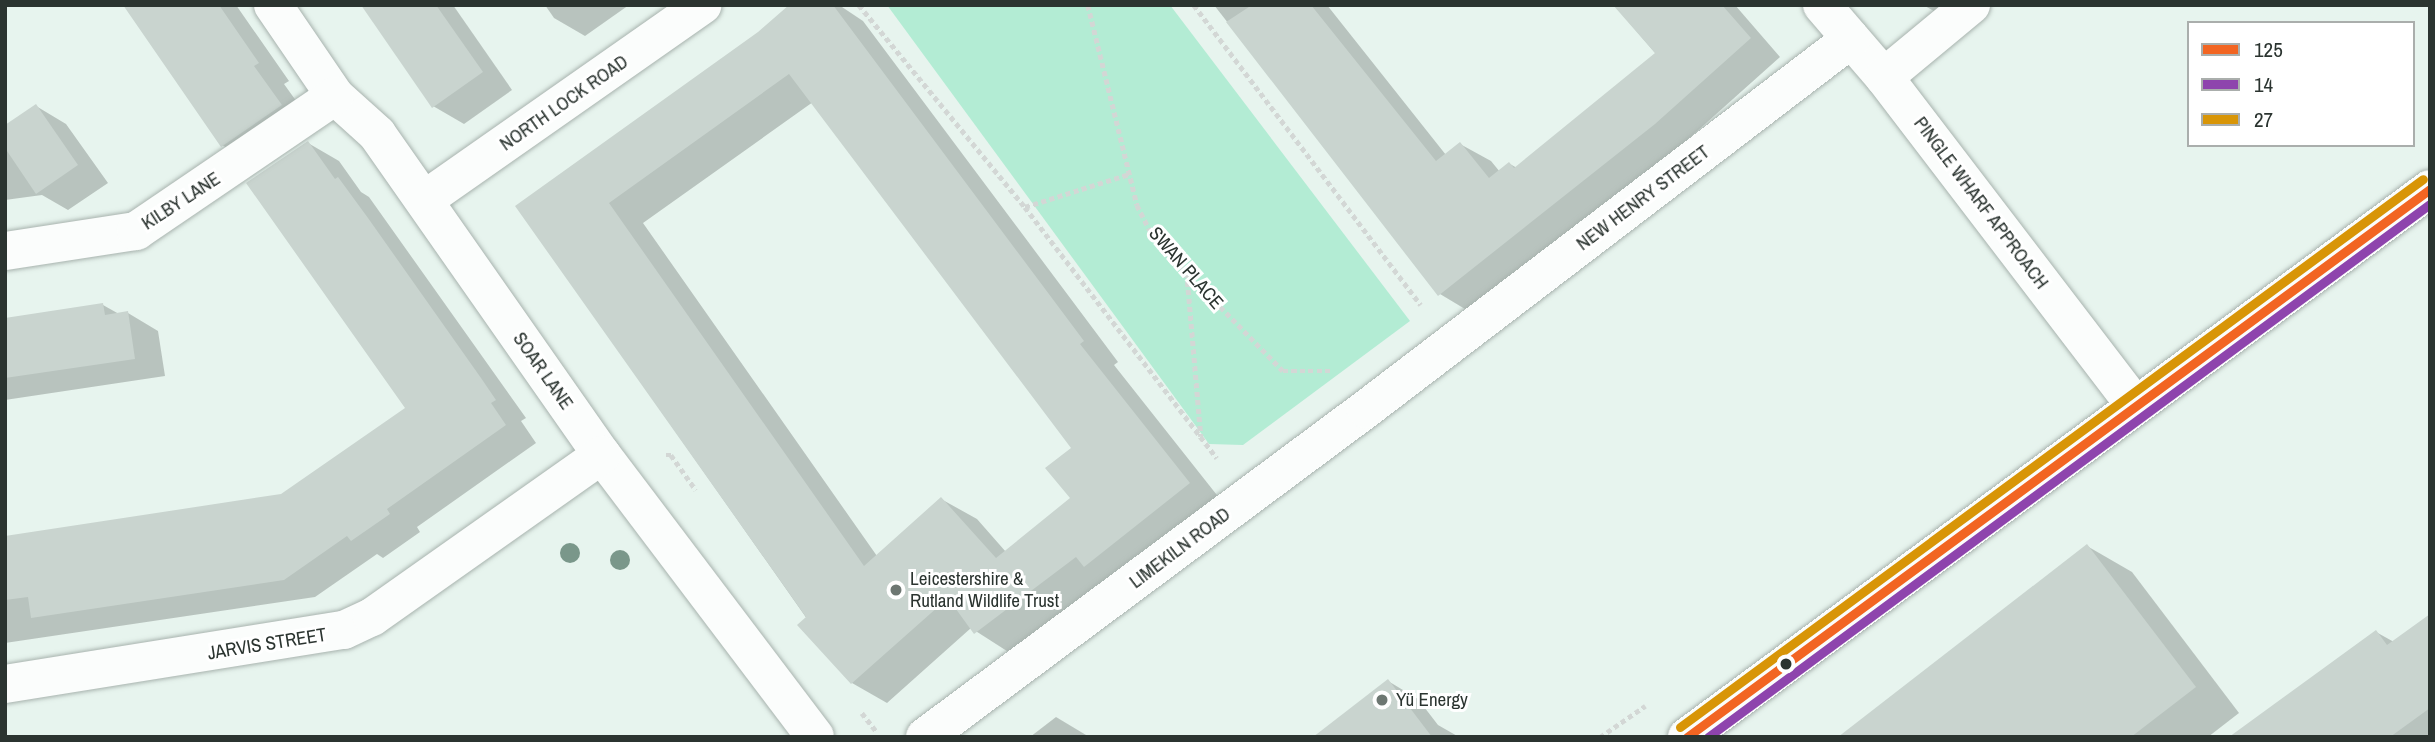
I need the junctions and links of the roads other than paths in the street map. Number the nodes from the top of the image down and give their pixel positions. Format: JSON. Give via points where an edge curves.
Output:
{"nodes":[{"id":1,"x":273,"y":5,"type":"edge"},
{"id":2,"x":703,"y":5,"type":"edge"},
{"id":3,"x":1822,"y":5,"type":"edge"},
{"id":4,"x":1971,"y":5,"type":"edge"},
{"id":5,"x":1851,"y":39,"type":"junction"},
{"id":6,"x":1884,"y":77,"type":"junction"},
{"id":7,"x":335,"y":96,"type":"junction"},
{"id":8,"x":2430,"y":189,"type":"edge"},
{"id":9,"x":424,"y":200,"type":"junction"},
{"id":10,"x":5,"y":251,"type":"edge"},
{"id":11,"x":1443,"y":350,"type":"joint"},
{"id":12,"x":2135,"y":405,"type":"junction"},
{"id":13,"x":602,"y":455,"type":"junction"},
{"id":14,"x":5,"y":684,"type":"edge"},
{"id":15,"x":815,"y":737,"type":"edge"},
{"id":16,"x":925,"y":737,"type":"edge"},
{"id":17,"x":1687,"y":737,"type":"edge"}],
"edges":[{"from":1,"to":7,"type":"street","name":"SOAR LANE"},
{"from":2,"to":9,"type":"street","name":"NORTH LOCK ROAD"},
{"from":3,"to":5,"type":"street","name":"PINGLE WHARF APPROACH"},
{"from":4,"to":6,"type":"street"},
{"from":5,"to":6,"type":"street","name":"PINGLE WHARF APPROACH"},
{"from":5,"to":11,"type":"street","name":"NEW HENRY STREET"},
{"from":6,"to":12,"type":"street","name":"PINGLE WHARF APPROACH"},
{"from":7,"to":9,"type":"street","name":"SOAR LANE","via":[[377,134]]},
{"from":7,"to":10,"type":"street","name":"KILBY LANE","via":[[136,231]]},
{"from":8,"to":12,"type":"street"},
{"from":9,"to":13,"type":"street","name":"SOAR LANE"},
{"from":11,"to":16,"type":"street","name":"LIMEKILN ROAD"},
{"from":12,"to":17,"type":"street"},
{"from":13,"to":14,"type":"street","name":"JARVIS STREET","via":[[372,617],[344,630]]},
{"from":13,"to":15,"type":"street","name":"SOAR LANE"}]}
